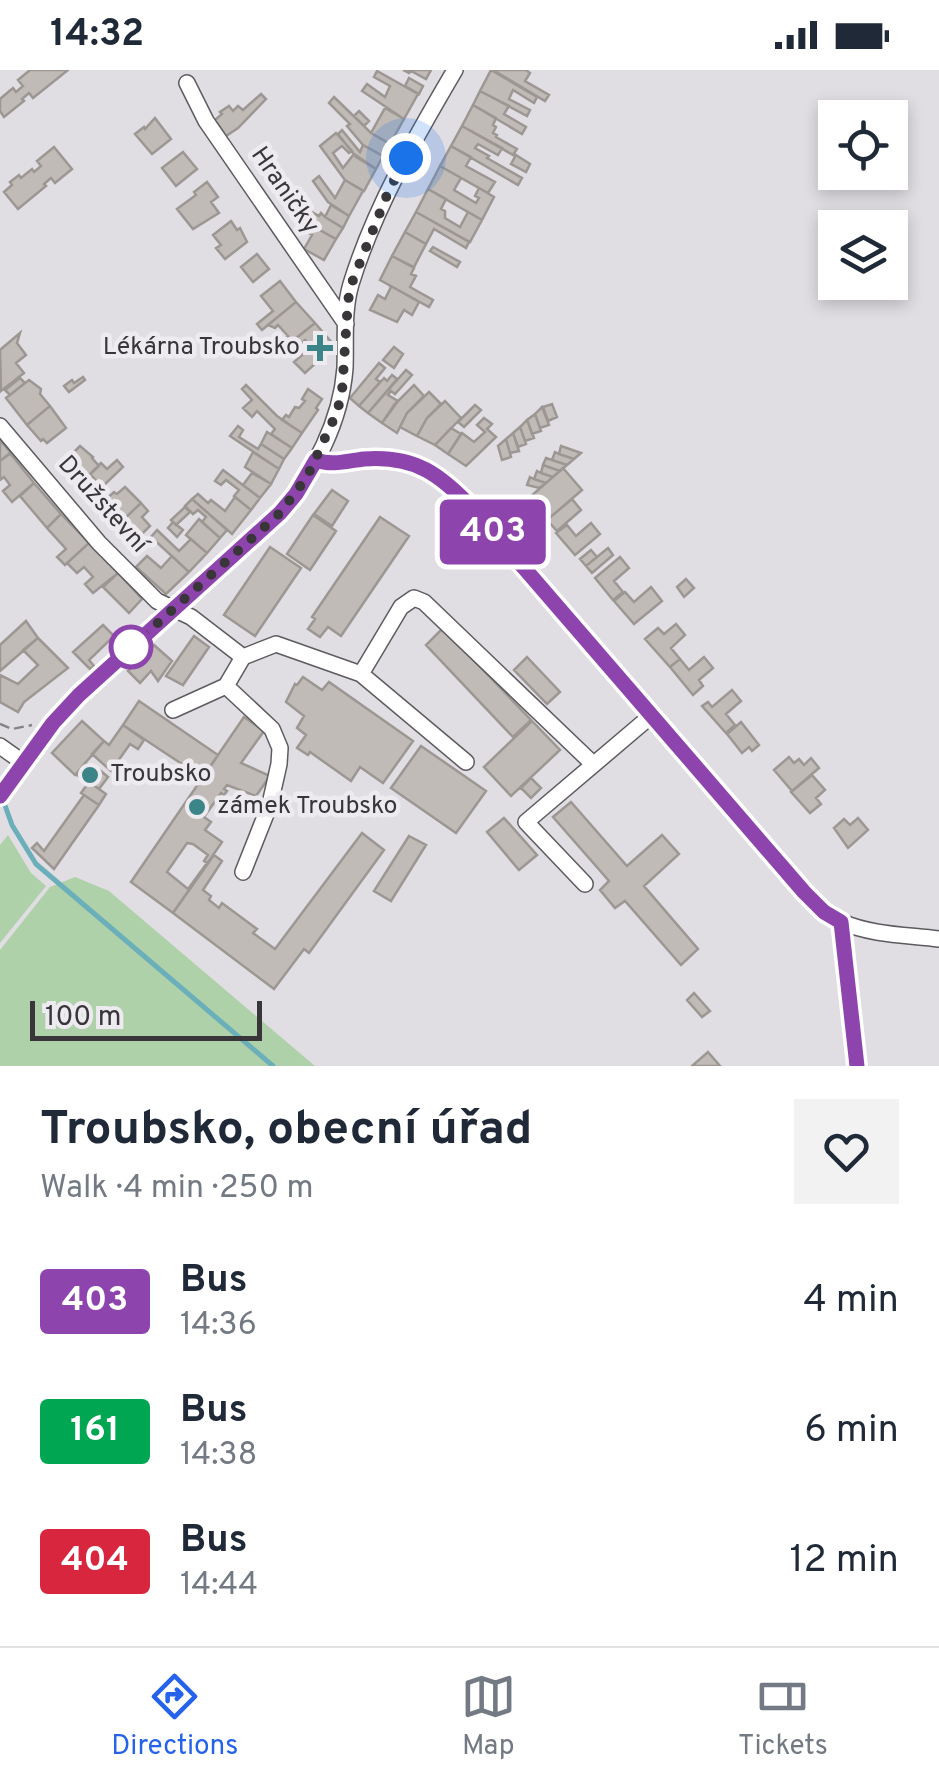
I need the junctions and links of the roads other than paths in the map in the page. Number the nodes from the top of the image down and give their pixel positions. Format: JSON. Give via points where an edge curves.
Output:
{"nodes":[{"id":1,"x":454,"y":70,"type":"edge"},
{"id":2,"x":186,"y":83,"type":"dead end"},
{"id":3,"x":346,"y":324,"type":"junction"},
{"id":4,"x":0,"y":426,"type":"edge"},
{"id":5,"x":316,"y":460,"type":"junction"},
{"id":6,"x":172,"y":609,"type":"junction"},
{"id":7,"x":242,"y":657,"type":"junction"},
{"id":8,"x":361,"y":674,"type":"junction"},
{"id":9,"x":226,"y":686,"type":"junction"},
{"id":10,"x":173,"y":710,"type":"dead end"},
{"id":11,"x":652,"y":714,"type":"junction"},
{"id":12,"x":0,"y":746,"type":"edge"},
{"id":13,"x":24,"y":762,"type":"junction"},
{"id":14,"x":466,"y":762,"type":"dead end"},
{"id":15,"x":593,"y":764,"type":"junction"},
{"id":16,"x":4,"y":789,"type":"edge"},
{"id":17,"x":243,"y":872,"type":"dead end"},
{"id":18,"x":585,"y":884,"type":"dead end"},
{"id":19,"x":841,"y":922,"type":"junction"},
{"id":20,"x":939,"y":940,"type":"edge"},
{"id":21,"x":857,"y":1066,"type":"edge"}],
"edges":[{"from":1,"to":3,"type":"street","via":[[389,190],[351,285]]},
{"from":2,"to":3,"type":"street","name":"Hraničky"},
{"from":3,"to":5,"type":"street","via":[[342,392]]},
{"from":4,"to":6,"type":"street","name":"Družstevní","via":[[99,544]]},
{"from":5,"to":6,"type":"street","via":[[280,513]]},
{"from":5,"to":11,"type":"street","via":[[392,460],[440,477]]},
{"from":6,"to":7,"type":"street","name":"Družstevní"},
{"from":6,"to":13,"type":"street","via":[[79,695]]},
{"from":7,"to":8,"type":"street","via":[[276,644]]},
{"from":7,"to":9,"type":"street"},
{"from":8,"to":14,"type":"street"},
{"from":8,"to":15,"type":"street","via":[[401,607],[414,598]]},
{"from":9,"to":10,"type":"street"},
{"from":9,"to":17,"type":"street","via":[[272,730],[280,748],[270,804]]},
{"from":11,"to":15,"type":"street"},
{"from":11,"to":19,"type":"street","via":[[804,892]]},
{"from":12,"to":13,"type":"street"},
{"from":13,"to":16,"type":"street"},
{"from":15,"to":18,"type":"street","via":[[526,822]]},
{"from":19,"to":20,"type":"street"},
{"from":19,"to":21,"type":"street"}]}
